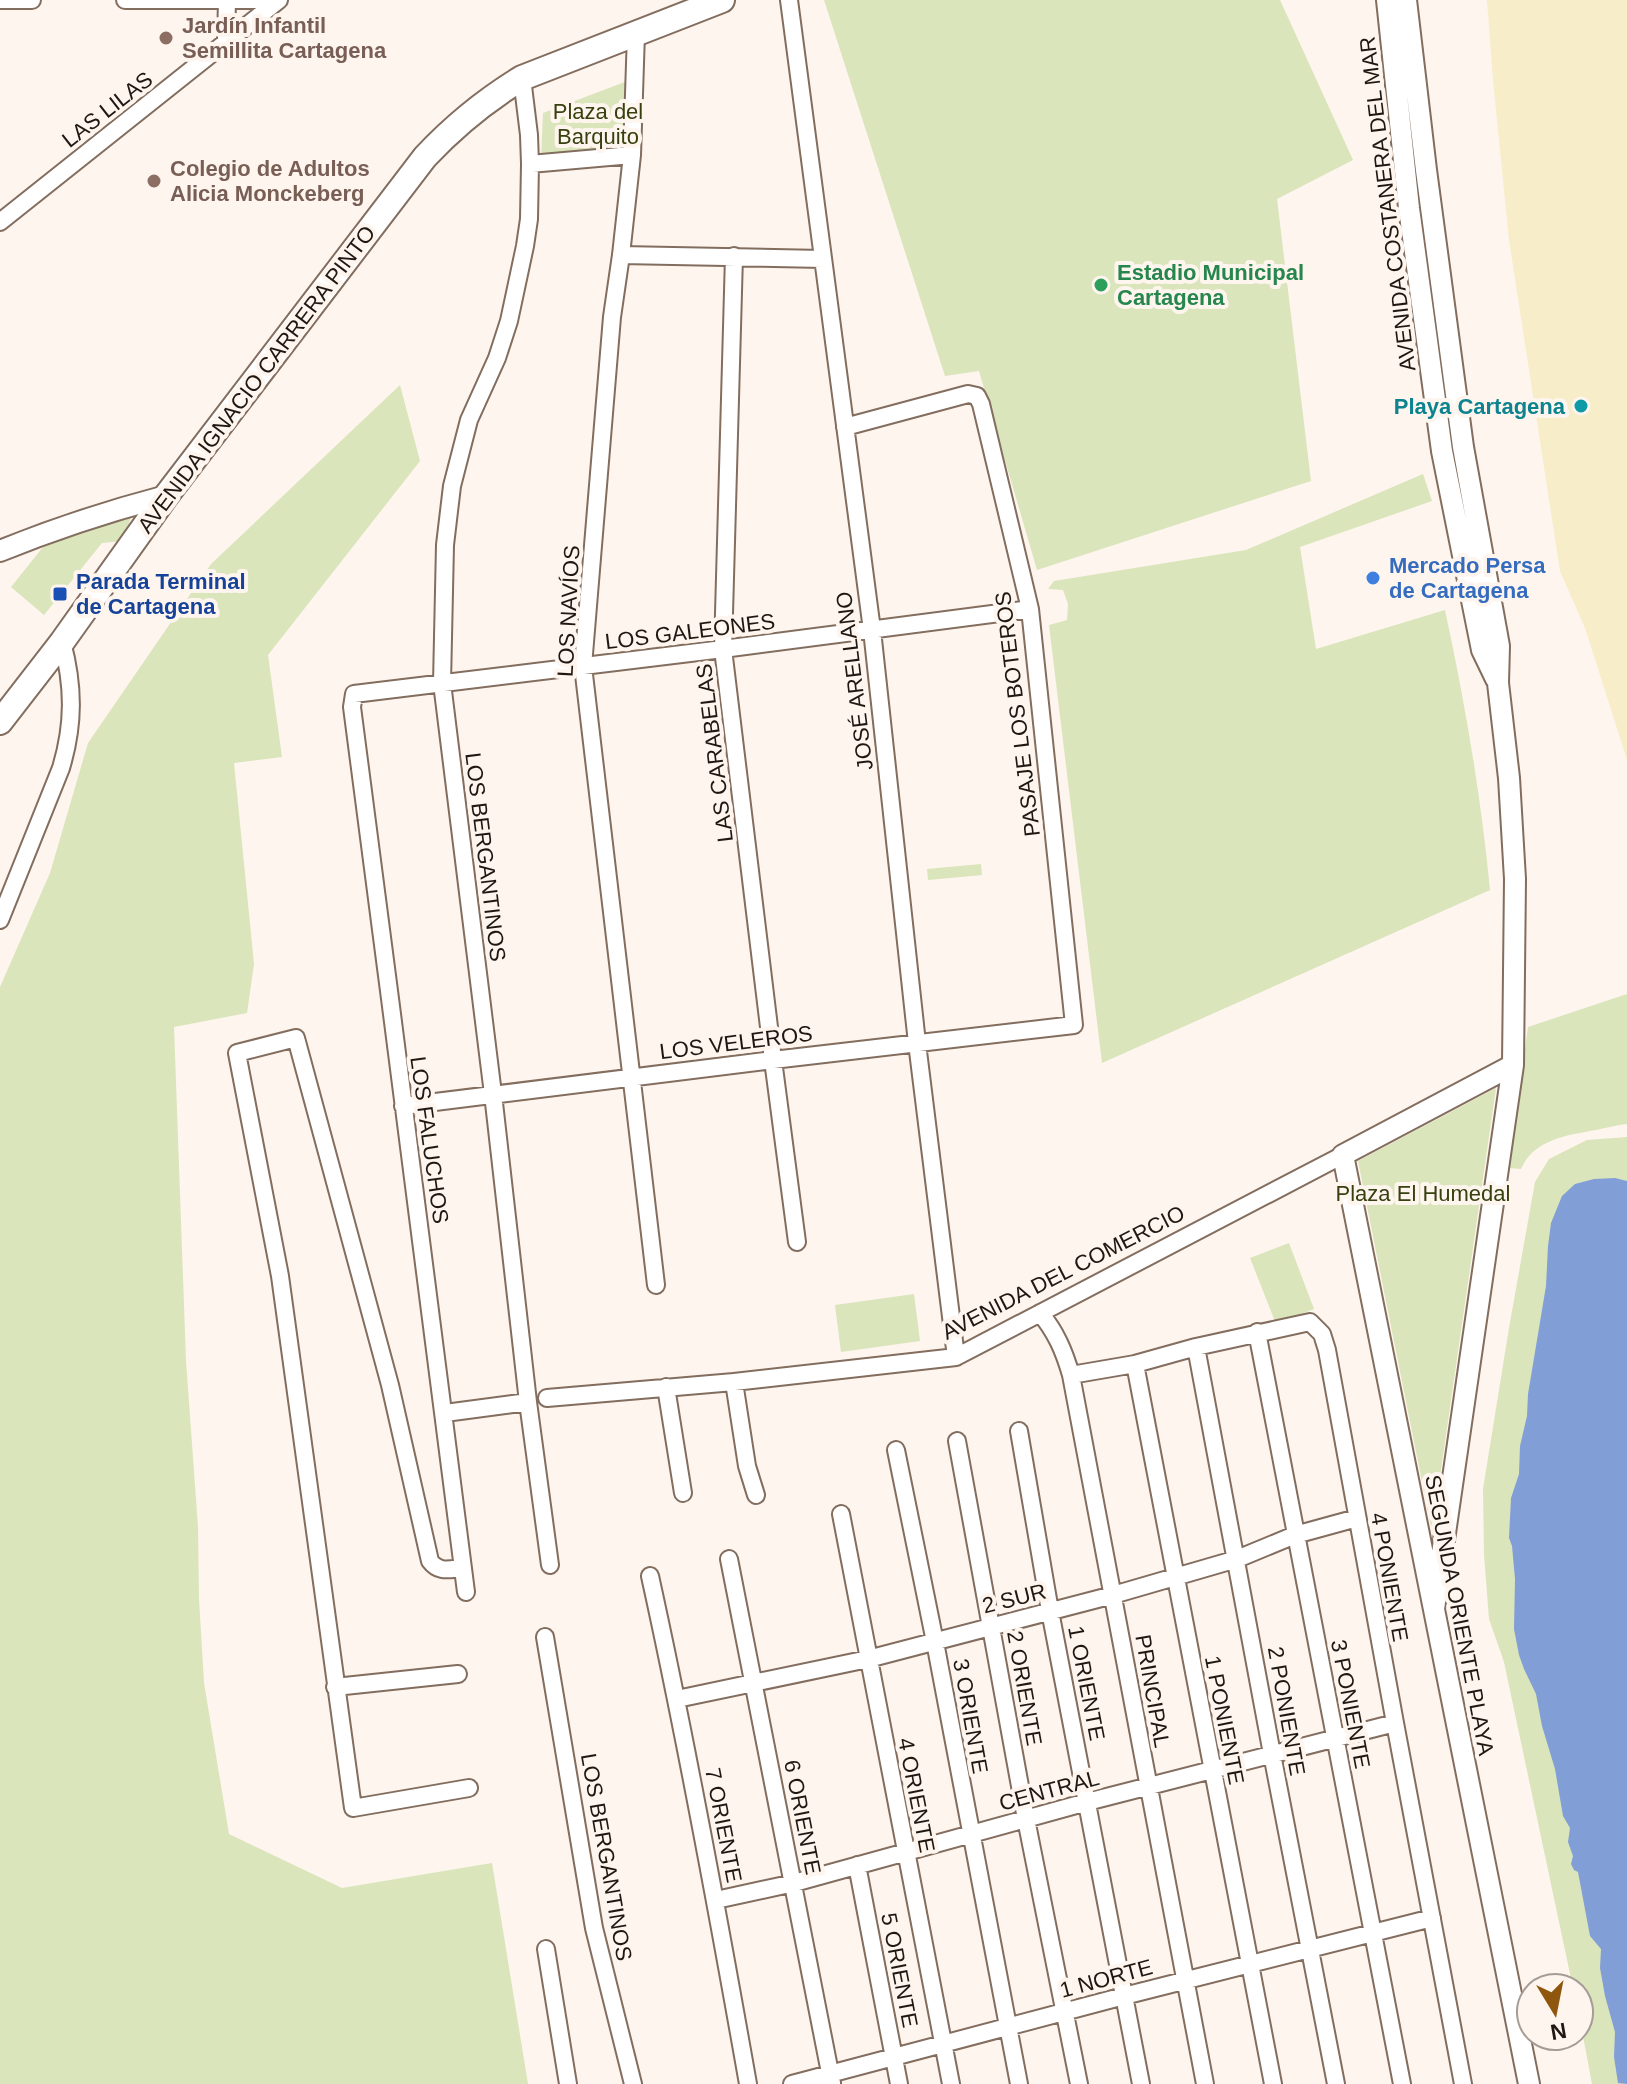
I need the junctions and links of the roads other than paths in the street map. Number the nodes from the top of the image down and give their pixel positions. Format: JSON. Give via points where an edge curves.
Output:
{"nodes":[{"id":1,"x":0,"y":0,"type":"edge"},
{"id":2,"x":32,"y":0,"type":"edge"},
{"id":3,"x":125,"y":0,"type":"edge"},
{"id":4,"x":227,"y":0,"type":"edge"},
{"id":5,"x":279,"y":0,"type":"edge"},
{"id":6,"x":722,"y":0,"type":"edge"},
{"id":7,"x":789,"y":0,"type":"edge"},
{"id":8,"x":1387,"y":0,"type":"edge"},
{"id":9,"x":1406,"y":0,"type":"edge"},
{"id":10,"x":636,"y":33,"type":"junction"},
{"id":11,"x":226,"y":42,"type":"junction"},
{"id":12,"x":522,"y":78,"type":"junction"},
{"id":13,"x":632,"y":155,"type":"junction"},
{"id":14,"x":530,"y":164,"type":"junction"},
{"id":15,"x":0,"y":222,"type":"edge"},
{"id":16,"x":621,"y":255,"type":"junction"},
{"id":17,"x":734,"y":256,"type":"junction"},
{"id":18,"x":823,"y":259,"type":"junction"},
{"id":19,"x":845,"y":427,"type":"junction"},
{"id":20,"x":166,"y":496,"type":"junction"},
{"id":21,"x":0,"y":551,"type":"edge"},
{"id":22,"x":1030,"y":609,"type":"junction"},
{"id":23,"x":872,"y":630,"type":"junction"},
{"id":24,"x":62,"y":642,"type":"junction"},
{"id":25,"x":723,"y":649,"type":"junction"},
{"id":26,"x":583,"y":666,"type":"junction"},
{"id":27,"x":442,"y":683,"type":"junction"},
{"id":28,"x":1498,"y":683,"type":"junction"},
{"id":29,"x":354,"y":694,"type":"joint"},
{"id":30,"x":0,"y":722,"type":"edge"},
{"id":31,"x":0,"y":920,"type":"edge"},
{"id":32,"x":1074,"y":1025,"type":"joint"},
{"id":33,"x":917,"y":1043,"type":"junction"},
{"id":34,"x":773,"y":1060,"type":"junction"},
{"id":35,"x":1513,"y":1065,"type":"junction"},
{"id":36,"x":630,"y":1077,"type":"junction"},
{"id":37,"x":493,"y":1094,"type":"junction"},
{"id":38,"x":403,"y":1106,"type":"junction"},
{"id":39,"x":1343,"y":1155,"type":"junction"},
{"id":40,"x":797,"y":1242,"type":"dead end"},
{"id":41,"x":656,"y":1285,"type":"dead end"},
{"id":42,"x":1040,"y":1313,"type":"junction"},
{"id":43,"x":1257,"y":1332,"type":"junction"},
{"id":44,"x":1196,"y":1347,"type":"junction"},
{"id":45,"x":956,"y":1357,"type":"junction"},
{"id":46,"x":1135,"y":1364,"type":"junction"},
{"id":47,"x":1071,"y":1375,"type":"junction"},
{"id":48,"x":734,"y":1382,"type":"junction"},
{"id":49,"x":666,"y":1387,"type":"junction"},
{"id":50,"x":547,"y":1398,"type":"dead end"},
{"id":51,"x":528,"y":1402,"type":"junction"},
{"id":52,"x":445,"y":1413,"type":"junction"},
{"id":53,"x":1019,"y":1431,"type":"dead end"},
{"id":54,"x":957,"y":1441,"type":"dead end"},
{"id":55,"x":896,"y":1450,"type":"dead end"},
{"id":56,"x":683,"y":1493,"type":"dead end"},
{"id":57,"x":756,"y":1495,"type":"dead end"},
{"id":58,"x":841,"y":1514,"type":"dead end"},
{"id":59,"x":1357,"y":1518,"type":"junction"},
{"id":60,"x":1295,"y":1535,"type":"junction"},
{"id":61,"x":729,"y":1559,"type":"dead end"},
{"id":62,"x":1237,"y":1559,"type":"junction"},
{"id":63,"x":550,"y":1565,"type":"dead end"},
{"id":64,"x":463,"y":1568,"type":"junction"},
{"id":65,"x":650,"y":1576,"type":"dead end"},
{"id":66,"x":1174,"y":1577,"type":"junction"},
{"id":67,"x":466,"y":1592,"type":"dead end"},
{"id":68,"x":1113,"y":1595,"type":"junction"},
{"id":69,"x":1434,"y":1609,"type":"junction"},
{"id":70,"x":1050,"y":1611,"type":"junction"},
{"id":71,"x":992,"y":1626,"type":"junction"},
{"id":72,"x":545,"y":1637,"type":"dead end"},
{"id":73,"x":935,"y":1642,"type":"junction"},
{"id":74,"x":868,"y":1659,"type":"junction"},
{"id":75,"x":458,"y":1674,"type":"dead end"},
{"id":76,"x":755,"y":1683,"type":"junction"},
{"id":77,"x":335,"y":1687,"type":"junction"},
{"id":78,"x":677,"y":1699,"type":"junction"},
{"id":79,"x":1395,"y":1723,"type":"junction"},
{"id":80,"x":1335,"y":1737,"type":"junction"},
{"id":81,"x":1272,"y":1754,"type":"junction"},
{"id":82,"x":1213,"y":1769,"type":"junction"},
{"id":83,"x":1148,"y":1786,"type":"junction"},
{"id":84,"x":469,"y":1788,"type":"dead end"},
{"id":85,"x":1087,"y":1802,"type":"junction"},
{"id":86,"x":1026,"y":1819,"type":"junction"},
{"id":87,"x":970,"y":1835,"type":"junction"},
{"id":88,"x":906,"y":1851,"type":"junction"},
{"id":89,"x":857,"y":1865,"type":"junction"},
{"id":90,"x":794,"y":1883,"type":"junction"},
{"id":91,"x":716,"y":1900,"type":"junction"},
{"id":92,"x":1432,"y":1918,"type":"junction"},
{"id":93,"x":1372,"y":1934,"type":"junction"},
{"id":94,"x":546,"y":1949,"type":"dead end"},
{"id":95,"x":1309,"y":1949,"type":"junction"},
{"id":96,"x":1250,"y":1964,"type":"junction"},
{"id":97,"x":1186,"y":1980,"type":"junction"},
{"id":98,"x":1124,"y":1996,"type":"junction"},
{"id":99,"x":1065,"y":2012,"type":"junction"},
{"id":100,"x":1008,"y":2027,"type":"junction"},
{"id":101,"x":943,"y":2044,"type":"junction"},
{"id":102,"x":894,"y":2057,"type":"junction"},
{"id":103,"x":832,"y":2079,"type":"edge"},
{"id":104,"x":568,"y":2084,"type":"edge"},
{"id":105,"x":633,"y":2084,"type":"edge"},
{"id":106,"x":748,"y":2084,"type":"edge"},
{"id":107,"x":792,"y":2084,"type":"edge"},
{"id":108,"x":899,"y":2084,"type":"edge"},
{"id":109,"x":951,"y":2084,"type":"edge"},
{"id":110,"x":1019,"y":2084,"type":"edge"},
{"id":111,"x":1079,"y":2084,"type":"edge"},
{"id":112,"x":1141,"y":2084,"type":"edge"},
{"id":113,"x":1205,"y":2084,"type":"edge"},
{"id":114,"x":1273,"y":2084,"type":"edge"},
{"id":115,"x":1336,"y":2084,"type":"edge"},
{"id":116,"x":1402,"y":2084,"type":"edge"},
{"id":117,"x":1463,"y":2084,"type":"edge"},
{"id":118,"x":1529,"y":2084,"type":"edge"}],
"edges":[{"from":1,"to":2,"type":"street"},
{"from":3,"to":4,"type":"street"},
{"from":4,"to":5,"type":"street"},
{"from":4,"to":11,"type":"street"},
{"from":5,"to":11,"type":"street","name":"LAS LILAS"},
{"from":6,"to":10,"type":"main road","name":"AVENIDA IGNACIO CARRERA PINTO"},
{"from":7,"to":18,"type":"street","name":"JOSÉ ARELLANO"},
{"from":8,"to":28,"type":"street","name":"AVENIDA COSTANERA DEL MAR","via":[[1442,451],[1482,650]]},
{"from":9,"to":28,"type":"street","name":"AVENIDA COSTANERA DEL MAR","via":[[1463,447],[1499,646]]},
{"from":10,"to":12,"type":"main road","name":"AVENIDA IGNACIO CARRERA PINTO"},
{"from":10,"to":13,"type":"street","name":"LOS NAVÍOS"},
{"from":11,"to":15,"type":"street","name":"LAS LILAS"},
{"from":12,"to":14,"type":"street","name":"LOS BERGANTINOS"},
{"from":12,"to":20,"type":"main road","name":"AVENIDA IGNACIO CARRERA PINTO","via":[[473,111],[425,157]]},
{"from":13,"to":14,"type":"street"},
{"from":13,"to":16,"type":"street","name":"LOS NAVÍOS"},
{"from":14,"to":27,"type":"street","name":"LOS BERGANTINOS","via":[[529,219],[519,284],[497,358],[469,420],[452,486]]},
{"from":16,"to":17,"type":"street"},
{"from":16,"to":26,"type":"street","name":"LOS NAVÍOS"},
{"from":17,"to":18,"type":"street"},
{"from":17,"to":25,"type":"street","name":"LAS CARABELAS"},
{"from":18,"to":19,"type":"street","name":"JOSÉ ARELLANO"},
{"from":19,"to":22,"type":"street","name":"PASAJE LOS BOTEROS","via":[[968,394],[977,396]]},
{"from":19,"to":23,"type":"street","name":"JOSÉ ARELLANO"},
{"from":20,"to":21,"type":"street"},
{"from":20,"to":24,"type":"main road","name":"AVENIDA IGNACIO CARRERA PINTO"},
{"from":22,"to":23,"type":"street","name":"LOS GALEONES"},
{"from":22,"to":32,"type":"street","name":"PASAJE LOS BOTEROS"},
{"from":23,"to":25,"type":"street","name":"LOS GALEONES"},
{"from":23,"to":33,"type":"street","name":"JOSÉ ARELLANO"},
{"from":24,"to":30,"type":"main road","name":"AVENIDA IGNACIO CARRERA PINTO"},
{"from":24,"to":31,"type":"street","via":[[72,704],[67,747]]},
{"from":25,"to":26,"type":"street","name":"LOS GALEONES"},
{"from":25,"to":34,"type":"street","name":"LAS CARABELAS"},
{"from":26,"to":27,"type":"street","name":"LOS GALEONES"},
{"from":26,"to":36,"type":"street","name":"LOS NAVÍOS"},
{"from":27,"to":29,"type":"street","name":"LOS GALEONES"},
{"from":27,"to":37,"type":"street","name":"LOS BERGANTINOS"},
{"from":28,"to":35,"type":"street","name":"AVENIDA COSTANERA DEL MAR","via":[[1513,839]]},
{"from":29,"to":38,"type":"street","name":"LOS FALUCHOS"},
{"from":32,"to":33,"type":"street","name":"LOS VELEROS"},
{"from":33,"to":34,"type":"street","name":"LOS VELEROS"},
{"from":33,"to":45,"type":"street","name":"JOSÉ ARELLANO"},
{"from":34,"to":36,"type":"street","name":"LOS VELEROS"},
{"from":34,"to":40,"type":"street","name":"LAS CARABELAS"},
{"from":35,"to":39,"type":"street","name":"AVENIDA DEL COMERCIO"},
{"from":35,"to":69,"type":"street","name":"AVENIDA COSTANERA DEL MAR"},
{"from":36,"to":37,"type":"street","name":"LOS VELEROS"},
{"from":36,"to":41,"type":"street","name":"LOS NAVÍOS"},
{"from":37,"to":38,"type":"street","name":"LOS VELEROS"},
{"from":37,"to":51,"type":"street","name":"LOS BERGANTINOS"},
{"from":38,"to":52,"type":"street","name":"LOS FALUCHOS"},
{"from":39,"to":42,"type":"street","name":"AVENIDA DEL COMERCIO"},
{"from":39,"to":69,"type":"street","name":"SEGUNDA ORIENTE PLAYA"},
{"from":42,"to":45,"type":"street","name":"AVENIDA DEL COMERCIO"},
{"from":42,"to":47,"type":"street","name":"PRINCIPAL","via":[[1063,1347]]},
{"from":43,"to":44,"type":"street","name":"4 PONIENTE"},
{"from":43,"to":59,"type":"street","name":"4 PONIENTE","via":[[1310,1322],[1322,1334]]},
{"from":43,"to":60,"type":"street","name":"3 PONIENTE"},
{"from":44,"to":46,"type":"street","name":"4 PONIENTE"},
{"from":44,"to":62,"type":"street","name":"2 PONIENTE"},
{"from":45,"to":48,"type":"street","name":"AVENIDA DEL COMERCIO"},
{"from":46,"to":47,"type":"street","name":"4 PONIENTE"},
{"from":46,"to":66,"type":"street","name":"1 PONIENTE"},
{"from":47,"to":68,"type":"street","name":"PRINCIPAL"},
{"from":48,"to":49,"type":"street","name":"AVENIDA DEL COMERCIO"},
{"from":48,"to":57,"type":"street"},
{"from":49,"to":50,"type":"street","name":"AVENIDA DEL COMERCIO"},
{"from":49,"to":56,"type":"street"},
{"from":51,"to":52,"type":"street"},
{"from":51,"to":63,"type":"street","name":"LOS BERGANTINOS"},
{"from":52,"to":64,"type":"street","name":"LOS FALUCHOS"},
{"from":53,"to":70,"type":"street","name":"1 ORIENTE"},
{"from":54,"to":71,"type":"street","name":"2 ORIENTE"},
{"from":55,"to":73,"type":"street","name":"3 ORIENTE"},
{"from":58,"to":74,"type":"street","name":"4 ORIENTE"},
{"from":59,"to":60,"type":"street","name":"2 SUR"},
{"from":59,"to":79,"type":"street","name":"4 PONIENTE"},
{"from":60,"to":62,"type":"street","name":"2 SUR"},
{"from":60,"to":80,"type":"street","name":"3 PONIENTE"},
{"from":61,"to":76,"type":"street","name":"6 ORIENTE"},
{"from":62,"to":66,"type":"street","name":"2 SUR"},
{"from":62,"to":81,"type":"street","name":"2 PONIENTE"},
{"from":64,"to":67,"type":"street","name":"LOS FALUCHOS"},
{"from":64,"to":77,"type":"street","via":[[443,1570],[430,1561],[390,1385],[296,1038],[237,1053],[280,1276]]},
{"from":65,"to":78,"type":"street","name":"7 ORIENTE"},
{"from":66,"to":68,"type":"street","name":"2 SUR"},
{"from":66,"to":82,"type":"street","name":"1 PONIENTE"},
{"from":68,"to":70,"type":"street","name":"2 SUR"},
{"from":68,"to":83,"type":"street","name":"PRINCIPAL"},
{"from":69,"to":118,"type":"street","name":"SEGUNDA ORIENTE PLAYA"},
{"from":70,"to":71,"type":"street","name":"2 SUR"},
{"from":70,"to":85,"type":"street","name":"1 ORIENTE"},
{"from":71,"to":73,"type":"street","name":"2 SUR"},
{"from":71,"to":86,"type":"street","name":"2 ORIENTE"},
{"from":72,"to":105,"type":"street","name":"LOS BERGANTINOS","via":[[594,1928]]},
{"from":73,"to":74,"type":"street","name":"2 SUR"},
{"from":73,"to":87,"type":"street","name":"3 ORIENTE"},
{"from":74,"to":76,"type":"street","name":"2 SUR"},
{"from":74,"to":88,"type":"street","name":"4 ORIENTE"},
{"from":75,"to":77,"type":"street"},
{"from":76,"to":78,"type":"street","name":"2 SUR"},
{"from":76,"to":90,"type":"street","name":"6 ORIENTE"},
{"from":77,"to":84,"type":"street","via":[[353,1808]]},
{"from":78,"to":91,"type":"street","name":"7 ORIENTE"},
{"from":79,"to":80,"type":"street","name":"CENTRAL"},
{"from":79,"to":92,"type":"street","name":"4 PONIENTE"},
{"from":80,"to":81,"type":"street","name":"CENTRAL"},
{"from":80,"to":93,"type":"street","name":"3 PONIENTE"},
{"from":81,"to":82,"type":"street","name":"CENTRAL"},
{"from":81,"to":95,"type":"street","name":"2 PONIENTE"},
{"from":82,"to":83,"type":"street","name":"CENTRAL"},
{"from":82,"to":96,"type":"street","name":"1 PONIENTE"},
{"from":83,"to":85,"type":"street","name":"CENTRAL"},
{"from":83,"to":97,"type":"street","name":"PRINCIPAL"},
{"from":85,"to":86,"type":"street","name":"CENTRAL"},
{"from":85,"to":98,"type":"street","name":"1 ORIENTE"},
{"from":86,"to":87,"type":"street","name":"CENTRAL"},
{"from":86,"to":99,"type":"street","name":"2 ORIENTE"},
{"from":87,"to":88,"type":"street","name":"CENTRAL"},
{"from":87,"to":100,"type":"street","name":"3 ORIENTE"},
{"from":88,"to":89,"type":"street","name":"CENTRAL"},
{"from":88,"to":101,"type":"street","name":"4 ORIENTE"},
{"from":89,"to":90,"type":"street","name":"CENTRAL"},
{"from":89,"to":102,"type":"street","name":"5 ORIENTE"},
{"from":90,"to":91,"type":"street","name":"CENTRAL"},
{"from":90,"to":103,"type":"street","name":"6 ORIENTE"},
{"from":91,"to":106,"type":"street","name":"7 ORIENTE"},
{"from":92,"to":93,"type":"street","name":"1 NORTE"},
{"from":92,"to":117,"type":"street","name":"4 PONIENTE"},
{"from":93,"to":95,"type":"street","name":"1 NORTE"},
{"from":93,"to":116,"type":"street","name":"3 PONIENTE"},
{"from":94,"to":104,"type":"street"},
{"from":95,"to":96,"type":"street","name":"1 NORTE"},
{"from":95,"to":115,"type":"street","name":"2 PONIENTE"},
{"from":96,"to":97,"type":"street","name":"1 NORTE"},
{"from":96,"to":114,"type":"street","name":"1 PONIENTE"},
{"from":97,"to":98,"type":"street","name":"1 NORTE"},
{"from":97,"to":113,"type":"street","name":"PRINCIPAL"},
{"from":98,"to":99,"type":"street","name":"1 NORTE"},
{"from":98,"to":112,"type":"street","name":"1 ORIENTE"},
{"from":99,"to":100,"type":"street","name":"1 NORTE"},
{"from":99,"to":111,"type":"street","name":"2 ORIENTE"},
{"from":100,"to":101,"type":"street","name":"1 NORTE"},
{"from":100,"to":110,"type":"street","name":"3 ORIENTE"},
{"from":101,"to":102,"type":"street","name":"1 NORTE"},
{"from":101,"to":109,"type":"street","name":"4 ORIENTE"},
{"from":102,"to":103,"type":"street","name":"1 NORTE"},
{"from":102,"to":108,"type":"street","name":"5 ORIENTE"},
{"from":103,"to":107,"type":"street","name":"1 NORTE"}]}
